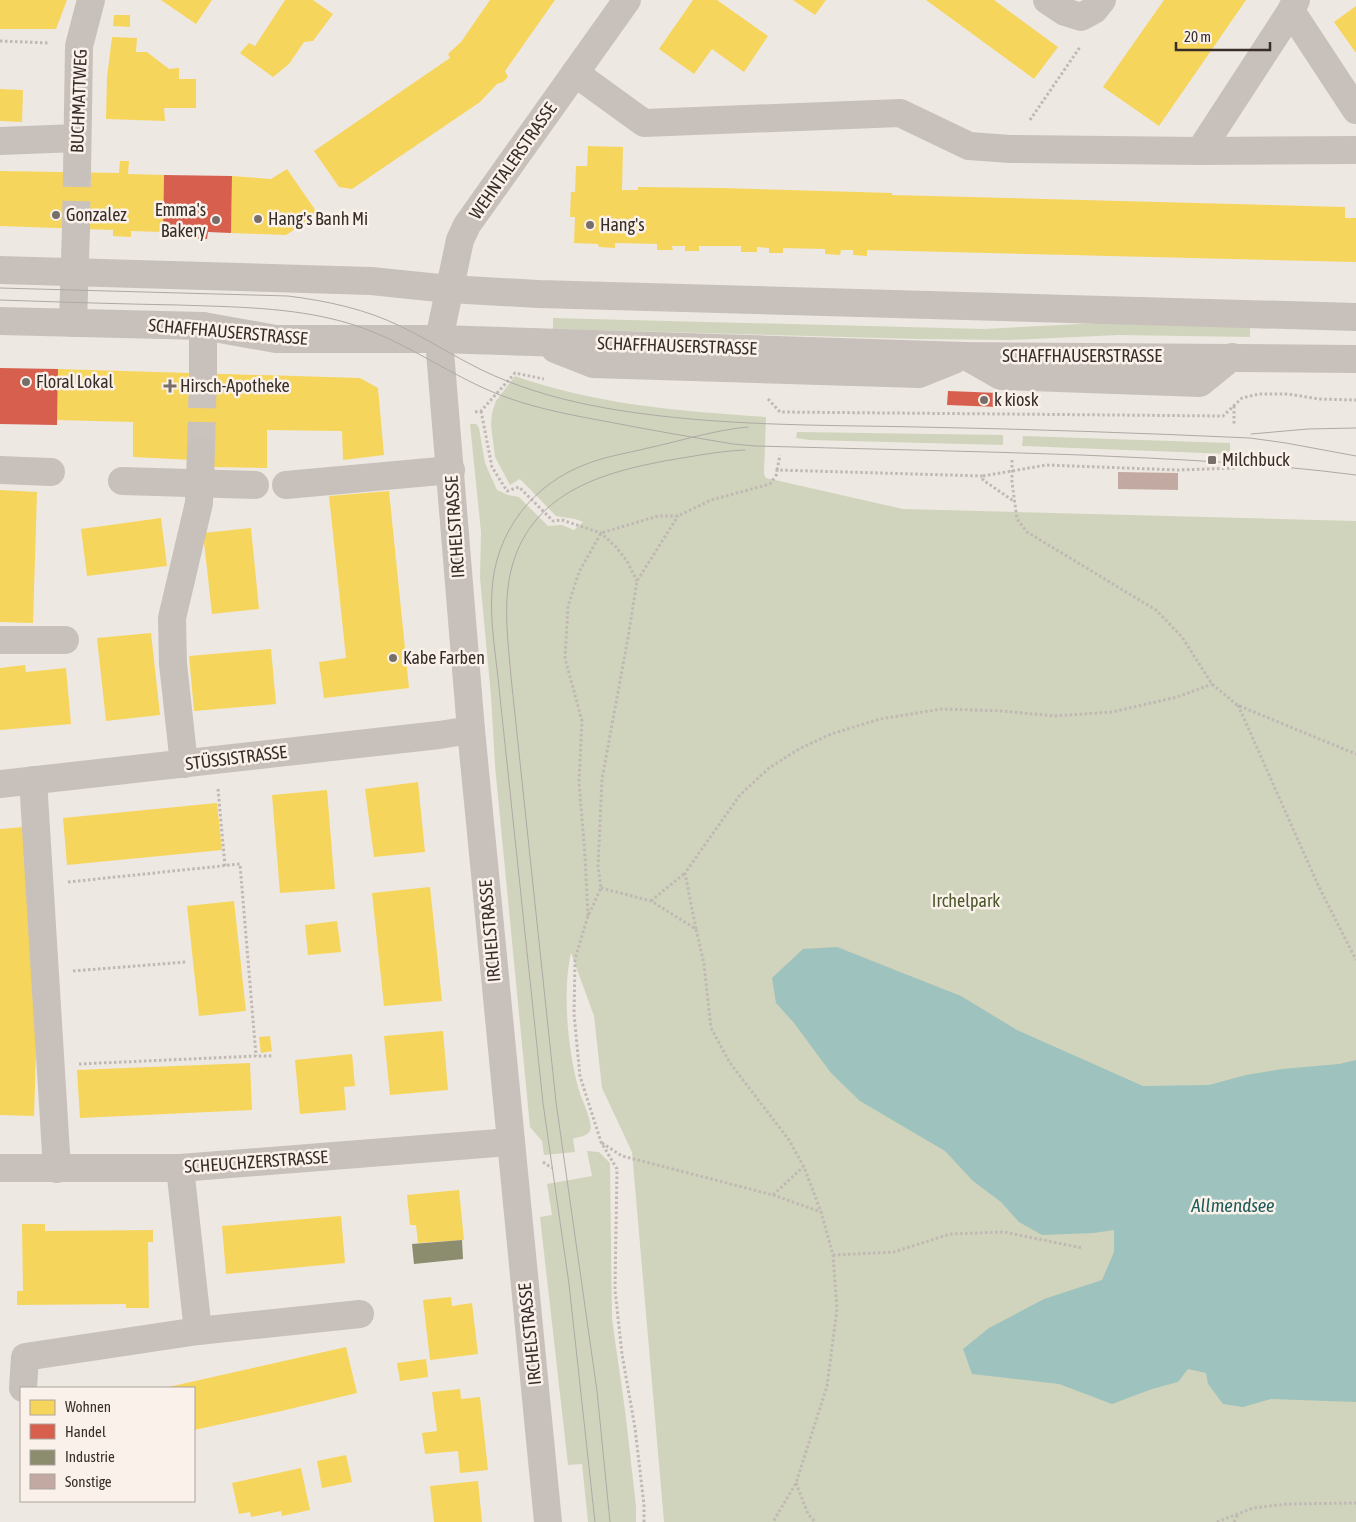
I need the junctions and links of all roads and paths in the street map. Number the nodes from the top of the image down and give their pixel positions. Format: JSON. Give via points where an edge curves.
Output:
{"nodes":[{"id":1,"x":91,"y":0,"type":"edge"},
{"id":2,"x":627,"y":0,"type":"edge"},
{"id":3,"x":1047,"y":0,"type":"edge"},
{"id":4,"x":1102,"y":0,"type":"edge"},
{"id":5,"x":1293,"y":6,"type":"edge"},
{"id":6,"x":1081,"y":17,"type":"junction"},
{"id":7,"x":0,"y":41,"type":"edge"},
{"id":8,"x":79,"y":46,"type":"junction"},
{"id":9,"x":575,"y":73,"type":"junction"},
{"id":10,"x":1356,"y":110,"type":"edge"},
{"id":11,"x":77,"y":138,"type":"junction"},
{"id":12,"x":0,"y":141,"type":"edge"},
{"id":13,"x":1010,"y":149,"type":"junction"},
{"id":14,"x":1356,"y":150,"type":"edge"},
{"id":15,"x":1200,"y":151,"type":"junction"},
{"id":16,"x":77,"y":173,"type":"tunnel mouth"},
{"id":17,"x":76,"y":229,"type":"tunnel mouth"},
{"id":18,"x":0,"y":270,"type":"edge"},
{"id":19,"x":74,"y":272,"type":"junction"},
{"id":20,"x":449,"y":289,"type":"junction"},
{"id":21,"x":1356,"y":317,"type":"edge"},
{"id":22,"x":0,"y":321,"type":"edge"},
{"id":23,"x":74,"y":323,"type":"junction"},
{"id":24,"x":203,"y":326,"type":"junction"},
{"id":25,"x":439,"y":339,"type":"junction"},
{"id":26,"x":1356,"y":359,"type":"edge"},
{"id":27,"x":203,"y":373,"type":"tunnel mouth"},
{"id":28,"x":536,"y":377,"type":"dead end"},
{"id":29,"x":1356,"y":400,"type":"edge"},
{"id":30,"x":1234,"y":406,"type":"junction"},
{"id":31,"x":780,"y":412,"type":"dead end"},
{"id":32,"x":1234,"y":424,"type":"dead end"},
{"id":33,"x":201,"y":450,"type":"tunnel mouth"},
{"id":34,"x":780,"y":455,"type":"dead end"},
{"id":35,"x":1012,"y":460,"type":"dead end"},
{"id":36,"x":1235,"y":468,"type":"dead end"},
{"id":37,"x":0,"y":470,"type":"edge"},
{"id":38,"x":451,"y":470,"type":"junction"},
{"id":39,"x":777,"y":470,"type":"junction"},
{"id":40,"x":1012,"y":471,"type":"junction"},
{"id":41,"x":51,"y":472,"type":"dead end"},
{"id":42,"x":983,"y":476,"type":"junction"},
{"id":43,"x":122,"y":481,"type":"dead end"},
{"id":44,"x":200,"y":483,"type":"junction"},
{"id":45,"x":256,"y":485,"type":"dead end"},
{"id":46,"x":286,"y":485,"type":"dead end"},
{"id":47,"x":1015,"y":502,"type":"junction"},
{"id":48,"x":678,"y":516,"type":"junction"},
{"id":49,"x":601,"y":533,"type":"junction"},
{"id":50,"x":637,"y":581,"type":"junction"},
{"id":51,"x":0,"y":640,"type":"edge"},
{"id":52,"x":65,"y":640,"type":"dead end"},
{"id":53,"x":1212,"y":684,"type":"junction"},
{"id":54,"x":1237,"y":705,"type":"junction"},
{"id":55,"x":471,"y":730,"type":"junction"},
{"id":56,"x":1356,"y":754,"type":"edge"},
{"id":57,"x":184,"y":764,"type":"junction"},
{"id":58,"x":33,"y":780,"type":"junction"},
{"id":59,"x":0,"y":784,"type":"edge"},
{"id":60,"x":218,"y":787,"type":"dead end"},
{"id":61,"x":225,"y":866,"type":"junction"},
{"id":62,"x":685,"y":873,"type":"junction"},
{"id":63,"x":40,"y":885,"type":"junction"},
{"id":64,"x":601,"y":888,"type":"junction"},
{"id":65,"x":651,"y":902,"type":"junction"},
{"id":66,"x":588,"y":916,"type":"junction"},
{"id":67,"x":696,"y":929,"type":"junction"},
{"id":68,"x":1356,"y":960,"type":"edge"},
{"id":69,"x":186,"y":962,"type":"dead end"},
{"id":70,"x":45,"y":973,"type":"junction"},
{"id":71,"x":256,"y":1056,"type":"junction"},
{"id":72,"x":273,"y":1056,"type":"dead end"},
{"id":73,"x":51,"y":1066,"type":"junction"},
{"id":74,"x":511,"y":1142,"type":"junction"},
{"id":75,"x":601,"y":1142,"type":"junction"},
{"id":76,"x":804,"y":1167,"type":"junction"},
{"id":77,"x":0,"y":1168,"type":"edge"},
{"id":78,"x":180,"y":1168,"type":"junction"},
{"id":79,"x":57,"y":1169,"type":"junction"},
{"id":80,"x":773,"y":1195,"type":"junction"},
{"id":81,"x":821,"y":1212,"type":"junction"},
{"id":82,"x":1082,"y":1248,"type":"dead end"},
{"id":83,"x":833,"y":1255,"type":"junction"},
{"id":84,"x":360,"y":1314,"type":"dead end"},
{"id":85,"x":198,"y":1331,"type":"junction"},
{"id":86,"x":23,"y":1387,"type":"edge"},
{"id":87,"x":796,"y":1483,"type":"junction"},
{"id":88,"x":1356,"y":1503,"type":"edge"},
{"id":89,"x":1238,"y":1514,"type":"junction"},
{"id":90,"x":548,"y":1522,"type":"edge"},
{"id":91,"x":644,"y":1522,"type":"edge"},
{"id":92,"x":773,"y":1522,"type":"edge"},
{"id":93,"x":815,"y":1522,"type":"edge"},
{"id":94,"x":1217,"y":1522,"type":"edge"},
{"id":95,"x":1234,"y":1522,"type":"edge"}],
"edges":[{"from":1,"to":8,"type":"street","name":"BUCHMATTWEG"},
{"from":2,"to":9,"type":"street","name":"WEHNTALERSTRASSE"},
{"from":3,"to":6,"type":"street","via":[[1065,12]]},
{"from":4,"to":6,"type":"street","via":[[1094,10]]},
{"from":5,"to":10,"type":"street"},
{"from":5,"to":15,"type":"street"},
{"from":6,"to":13,"type":"path","via":[[1083,43]]},
{"from":7,"to":8,"type":"path"},
{"from":8,"to":11,"type":"street","name":"BUCHMATTWEG"},
{"from":9,"to":13,"type":"street","via":[[644,123],[900,114],[969,146]]},
{"from":9,"to":20,"type":"street","name":"WEHNTALERSTRASSE","via":[[466,225]]},
{"from":11,"to":12,"type":"street"},
{"from":11,"to":16,"type":"street","name":"BUCHMATTWEG"},
{"from":13,"to":15,"type":"street"},
{"from":14,"to":15,"type":"street"},
{"from":17,"to":19,"type":"street"},
{"from":18,"to":19,"type":"street"},
{"from":19,"to":20,"type":"street","via":[[371,281]]},
{"from":19,"to":23,"type":"street"},
{"from":20,"to":21,"type":"street"},
{"from":20,"to":25,"type":"street","name":"WEHNTALERSTRASSE"},
{"from":22,"to":23,"type":"street","name":"SCHAFFHAUSERSTRASSE"},
{"from":23,"to":24,"type":"street","name":"SCHAFFHAUSERSTRASSE"},
{"from":24,"to":25,"type":"street","name":"SCHAFFHAUSERSTRASSE","via":[[276,339]]},
{"from":24,"to":27,"type":"street"},
{"from":25,"to":26,"type":"street","name":"SCHAFFHAUSERSTRASSE","via":[[965,356]]},
{"from":25,"to":38,"type":"street","name":"IRCHELSTRASSE"},
{"from":28,"to":49,"type":"path","via":[[515,373],[481,411],[492,467],[507,491],[519,488],[553,521],[562,520]]},
{"from":29,"to":30,"type":"path","via":[[1259,394],[1242,398]]},
{"from":30,"to":31,"type":"path","via":[[1223,416],[1011,417]]},
{"from":30,"to":32,"type":"path"},
{"from":33,"to":44,"type":"street"},
{"from":34,"to":39,"type":"path"},
{"from":35,"to":40,"type":"path"},
{"from":36,"to":40,"type":"path","via":[[1178,470],[1046,465]]},
{"from":37,"to":41,"type":"street"},
{"from":38,"to":46,"type":"street"},
{"from":38,"to":55,"type":"street","name":"IRCHELSTRASSE"},
{"from":39,"to":42,"type":"path"},
{"from":39,"to":48,"type":"path","via":[[770,484],[711,500]]},
{"from":40,"to":42,"type":"path"},
{"from":40,"to":47,"type":"path"},
{"from":42,"to":47,"type":"path","via":[[983,480]]},
{"from":43,"to":44,"type":"street"},
{"from":44,"to":45,"type":"street"},
{"from":44,"to":57,"type":"street","via":[[199,503],[172,618],[173,664]]},
{"from":47,"to":53,"type":"path","via":[[1017,519],[1027,532],[1156,610],[1182,637]]},
{"from":48,"to":49,"type":"path","via":[[658,516]]},
{"from":48,"to":50,"type":"path"},
{"from":49,"to":50,"type":"path","via":[[628,561]]},
{"from":49,"to":66,"type":"path","via":[[579,572],[568,606],[565,658],[582,720],[579,782]]},
{"from":50,"to":64,"type":"path","via":[[602,779],[598,867]]},
{"from":51,"to":52,"type":"street"},
{"from":53,"to":54,"type":"path"},
{"from":53,"to":62,"type":"path","via":[[1177,697],[1112,712],[1054,716],[942,708],[880,719],[831,734],[769,768],[740,796]]},
{"from":54,"to":56,"type":"path"},
{"from":54,"to":68,"type":"path"},
{"from":55,"to":57,"type":"street","name":"STÜSSISTRASSE"},
{"from":55,"to":74,"type":"street","name":"IRCHELSTRASSE"},
{"from":57,"to":58,"type":"street","name":"STÜSSISTRASSE"},
{"from":58,"to":59,"type":"street","name":"STÜSSISTRASSE"},
{"from":58,"to":63,"type":"street"},
{"from":60,"to":61,"type":"path"},
{"from":61,"to":63,"type":"path"},
{"from":61,"to":71,"type":"path","via":[[240,864]]},
{"from":62,"to":65,"type":"path"},
{"from":62,"to":67,"type":"path"},
{"from":63,"to":70,"type":"street"},
{"from":64,"to":65,"type":"path"},
{"from":64,"to":66,"type":"path"},
{"from":65,"to":67,"type":"path"},
{"from":66,"to":75,"type":"path","via":[[574,959],[574,1014],[580,1076]]},
{"from":67,"to":76,"type":"path","via":[[704,964],[711,1028],[730,1062]]},
{"from":69,"to":70,"type":"path"},
{"from":70,"to":73,"type":"street"},
{"from":71,"to":72,"type":"path"},
{"from":71,"to":73,"type":"path"},
{"from":73,"to":79,"type":"street"},
{"from":74,"to":78,"type":"street","name":"SCHEUCHZERSTRASSE"},
{"from":74,"to":90,"type":"street","name":"IRCHELSTRASSE"},
{"from":75,"to":80,"type":"path","via":[[622,1156]]},
{"from":75,"to":91,"type":"path","via":[[618,1169],[615,1290],[635,1428]]},
{"from":76,"to":80,"type":"path"},
{"from":76,"to":81,"type":"path"},
{"from":77,"to":79,"type":"street","name":"SCHEUCHZERSTRASSE"},
{"from":78,"to":79,"type":"street","name":"SCHEUCHZERSTRASSE"},
{"from":78,"to":85,"type":"street"},
{"from":80,"to":81,"type":"path"},
{"from":81,"to":83,"type":"path"},
{"from":82,"to":83,"type":"path","via":[[995,1232],[950,1234],[894,1252]]},
{"from":83,"to":87,"type":"path","via":[[837,1309],[827,1386]]},
{"from":84,"to":85,"type":"street"},
{"from":85,"to":86,"type":"street","via":[[25,1357]]},
{"from":87,"to":92,"type":"path"},
{"from":87,"to":93,"type":"path","via":[[808,1514]]},
{"from":88,"to":89,"type":"path","via":[[1287,1504],[1253,1508]]},
{"from":89,"to":94,"type":"path"},
{"from":89,"to":95,"type":"path"}]}
